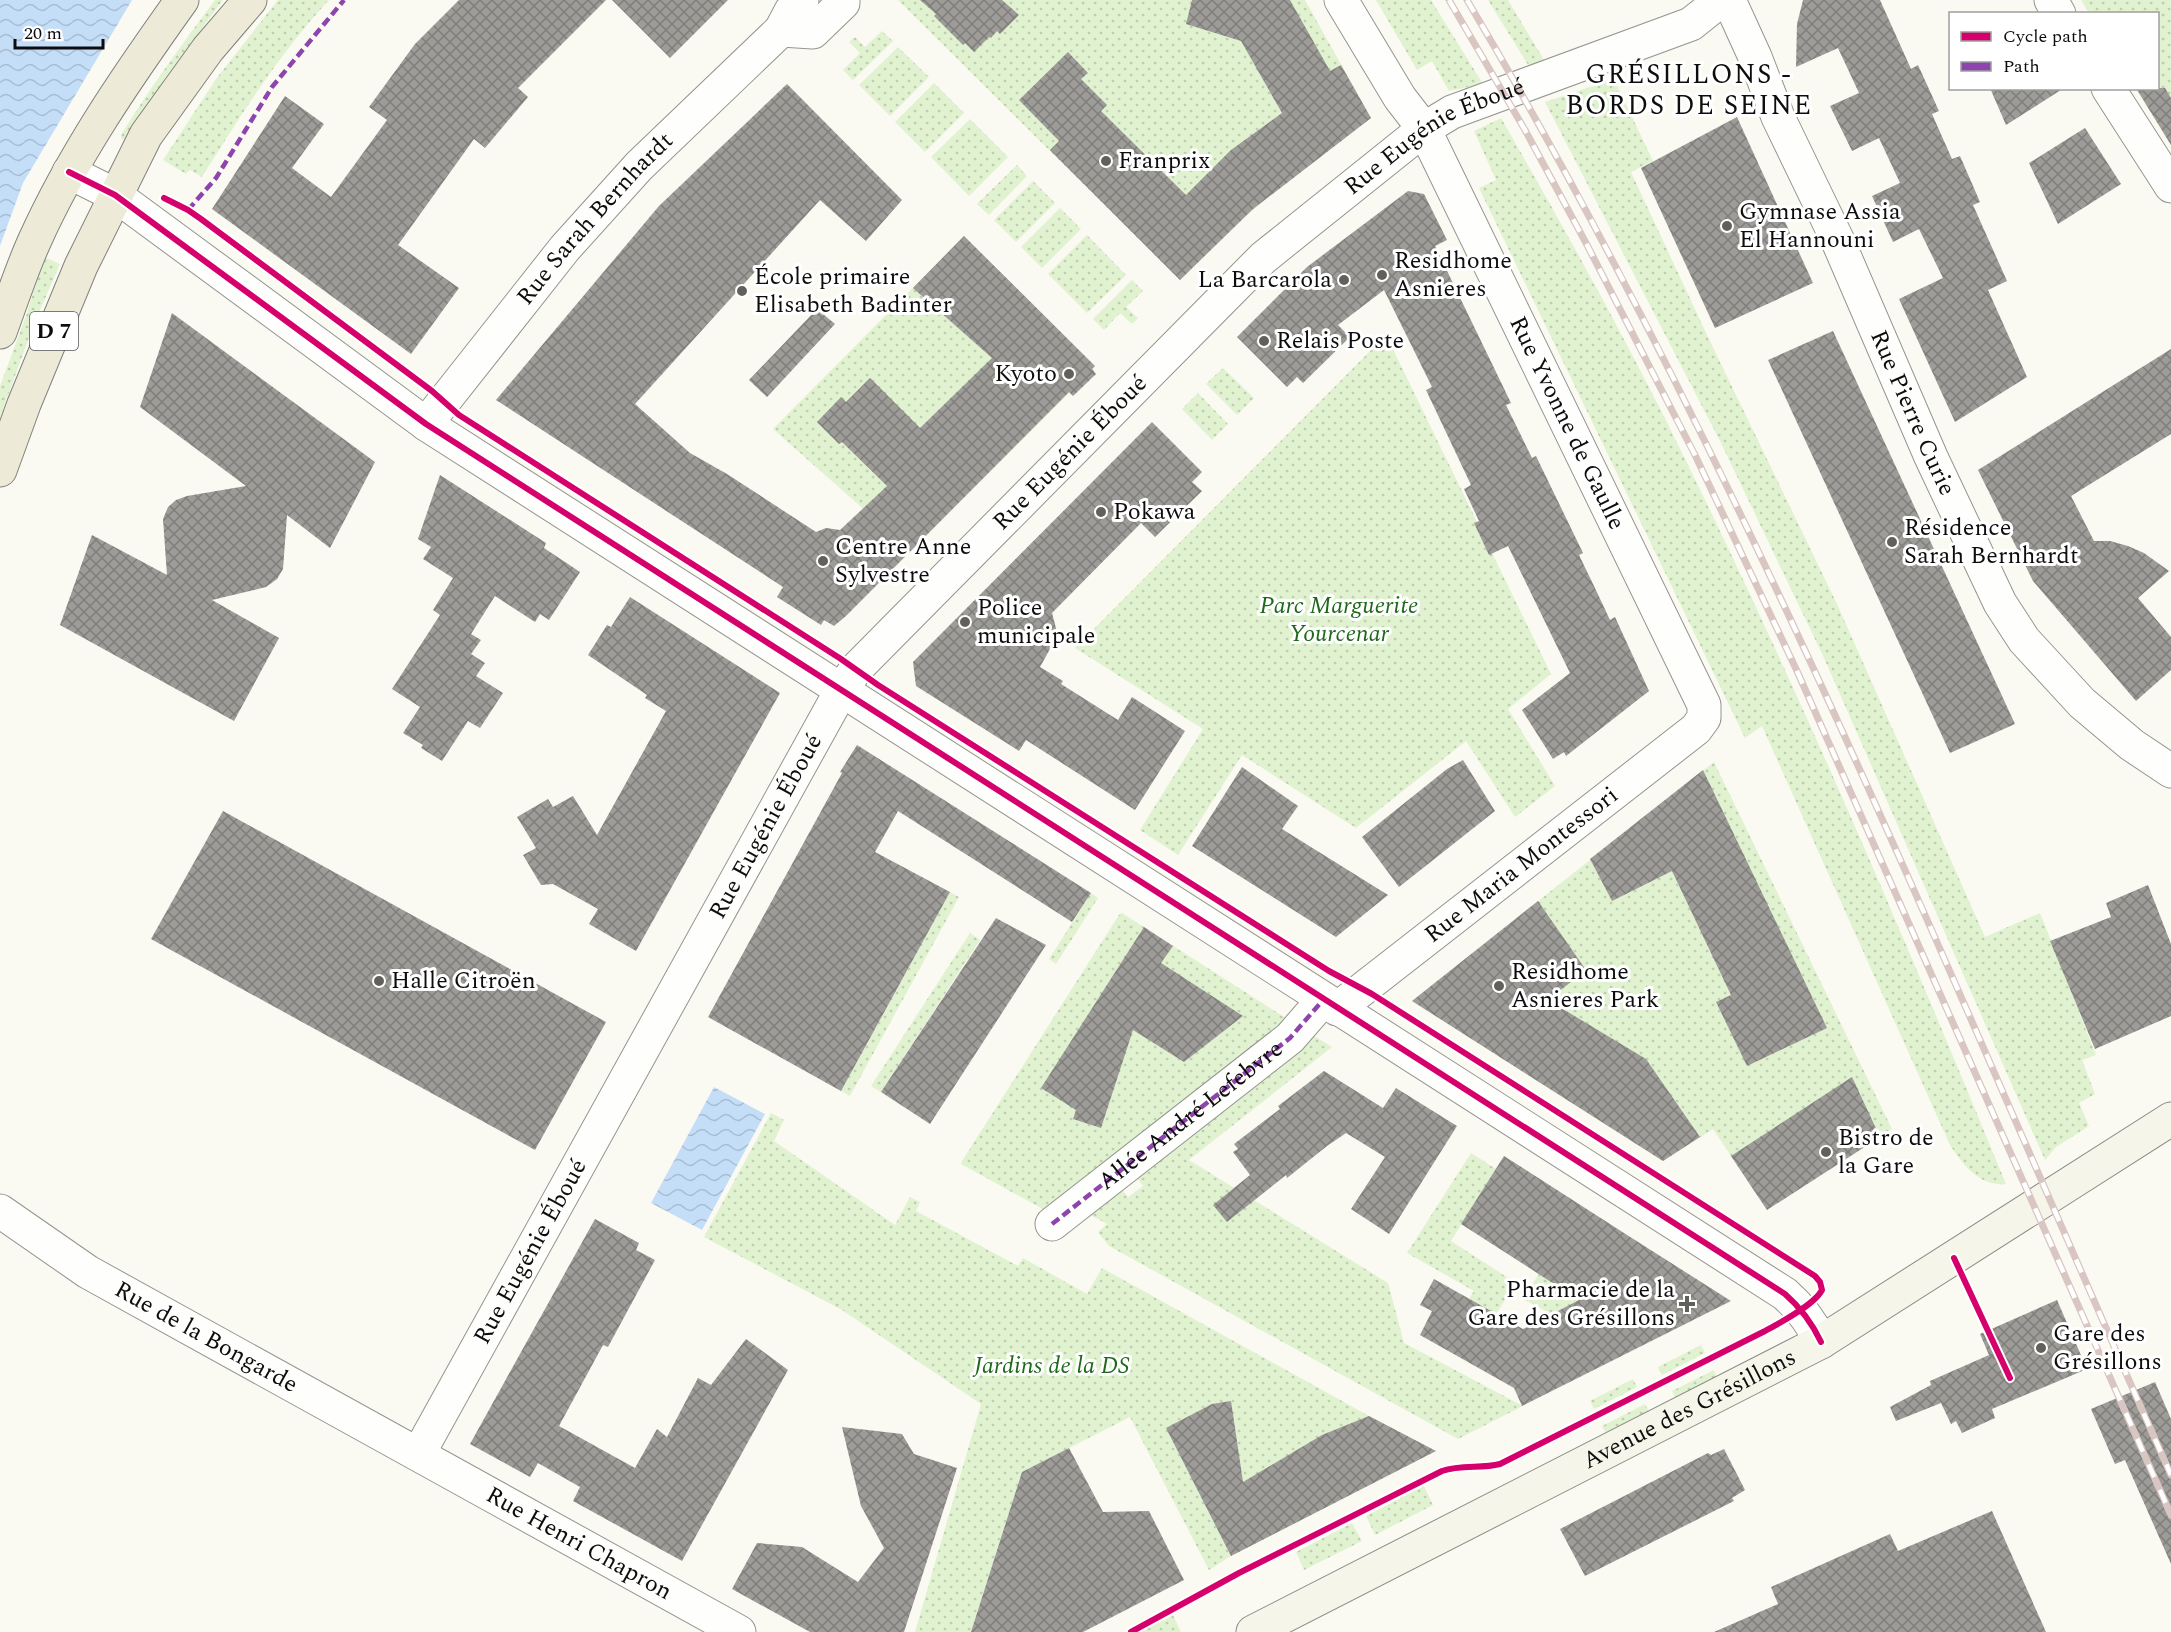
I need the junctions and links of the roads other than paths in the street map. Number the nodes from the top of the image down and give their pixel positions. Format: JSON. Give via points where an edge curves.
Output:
{"nodes":[{"id":1,"x":182,"y":0,"type":"edge"},
{"id":2,"x":250,"y":0,"type":"edge"},
{"id":3,"x":802,"y":0,"type":"edge"},
{"id":4,"x":843,"y":0,"type":"edge"},
{"id":5,"x":1341,"y":0,"type":"edge"},
{"id":6,"x":1721,"y":0,"type":"edge"},
{"id":7,"x":1729,"y":0,"type":"edge"},
{"id":8,"x":781,"y":30,"type":"junction"},
{"id":9,"x":2109,"y":90,"type":"edge"},
{"id":10,"x":1424,"y":129,"type":"junction"},
{"id":11,"x":69,"y":172,"type":"junction"},
{"id":12,"x":2171,"y":186,"type":"edge"},
{"id":13,"x":115,"y":195,"type":"junction"},
{"id":14,"x":0,"y":332,"type":"edge"},
{"id":15,"x":426,"y":424,"type":"junction"},
{"id":16,"x":0,"y":470,"type":"edge"},
{"id":17,"x":841,"y":691,"type":"junction"},
{"id":18,"x":1704,"y":718,"type":"joint"},
{"id":19,"x":2171,"y":771,"type":"edge"},
{"id":20,"x":1330,"y":1004,"type":"junction"},
{"id":21,"x":2171,"y":1119,"type":"edge"},
{"id":22,"x":0,"y":1210,"type":"edge"},
{"id":23,"x":1052,"y":1224,"type":"dead end"},
{"id":24,"x":1821,"y":1342,"type":"junction"},
{"id":25,"x":419,"y":1453,"type":"junction"},
{"id":26,"x":740,"y":1632,"type":"edge"},
{"id":27,"x":1253,"y":1632,"type":"edge"}],
"edges":[{"from":1,"to":11,"type":"main road","number":"D 7","via":[[94,128]]},
{"from":2,"to":13,"type":"main road","number":"D 7","via":[[208,48],[146,135]]},
{"from":3,"to":8,"type":"street","name":"Rue Sarah Bernhardt"},
{"from":4,"to":8,"type":"street","via":[[813,32]]},
{"from":5,"to":10,"type":"street","via":[[1400,98]]},
{"from":6,"to":10,"type":"street","name":"Rue Eugénie Éboué","via":[[1691,24],[1452,112]]},
{"from":7,"to":19,"type":"street","name":"Rue Pierre Curie","via":[[1778,117],[2000,603],[2024,640],[2082,703],[2132,745]]},
{"from":8,"to":15,"type":"street","name":"Rue Sarah Bernhardt","via":[[639,166],[565,248]]},
{"from":9,"to":12,"type":"street"},
{"from":10,"to":17,"type":"street","name":"Rue Eugénie Éboué","via":[[1263,258],[872,652]]},
{"from":10,"to":18,"type":"street","name":"Rue Yvonne de Gaulle","via":[[1704,705]]},
{"from":11,"to":13,"type":"street"},
{"from":11,"to":14,"type":"main road","number":"D 7","via":[[34,242]]},
{"from":13,"to":15,"type":"street"},
{"from":13,"to":16,"type":"main road","number":"D 7","via":[[81,266]]},
{"from":15,"to":17,"type":"street"},
{"from":17,"to":20,"type":"street"},
{"from":17,"to":25,"type":"street","name":"Rue Eugénie Éboué"},
{"from":18,"to":20,"type":"street","name":"Rue Maria Montessori","via":[[1696,729]]},
{"from":20,"to":23,"type":"street","name":"Allée André Lefebvre"},
{"from":20,"to":24,"type":"street","via":[[1785,1294],[1801,1308]]},
{"from":21,"to":24,"type":"main road","name":"Avenue des Grésillons"},
{"from":22,"to":25,"type":"street","name":"Rue de la Bongarde","via":[[88,1272]]},
{"from":24,"to":27,"type":"main road","name":"Avenue des Grésillons"},
{"from":25,"to":26,"type":"street","name":"Rue Henri Chapron"}]}
